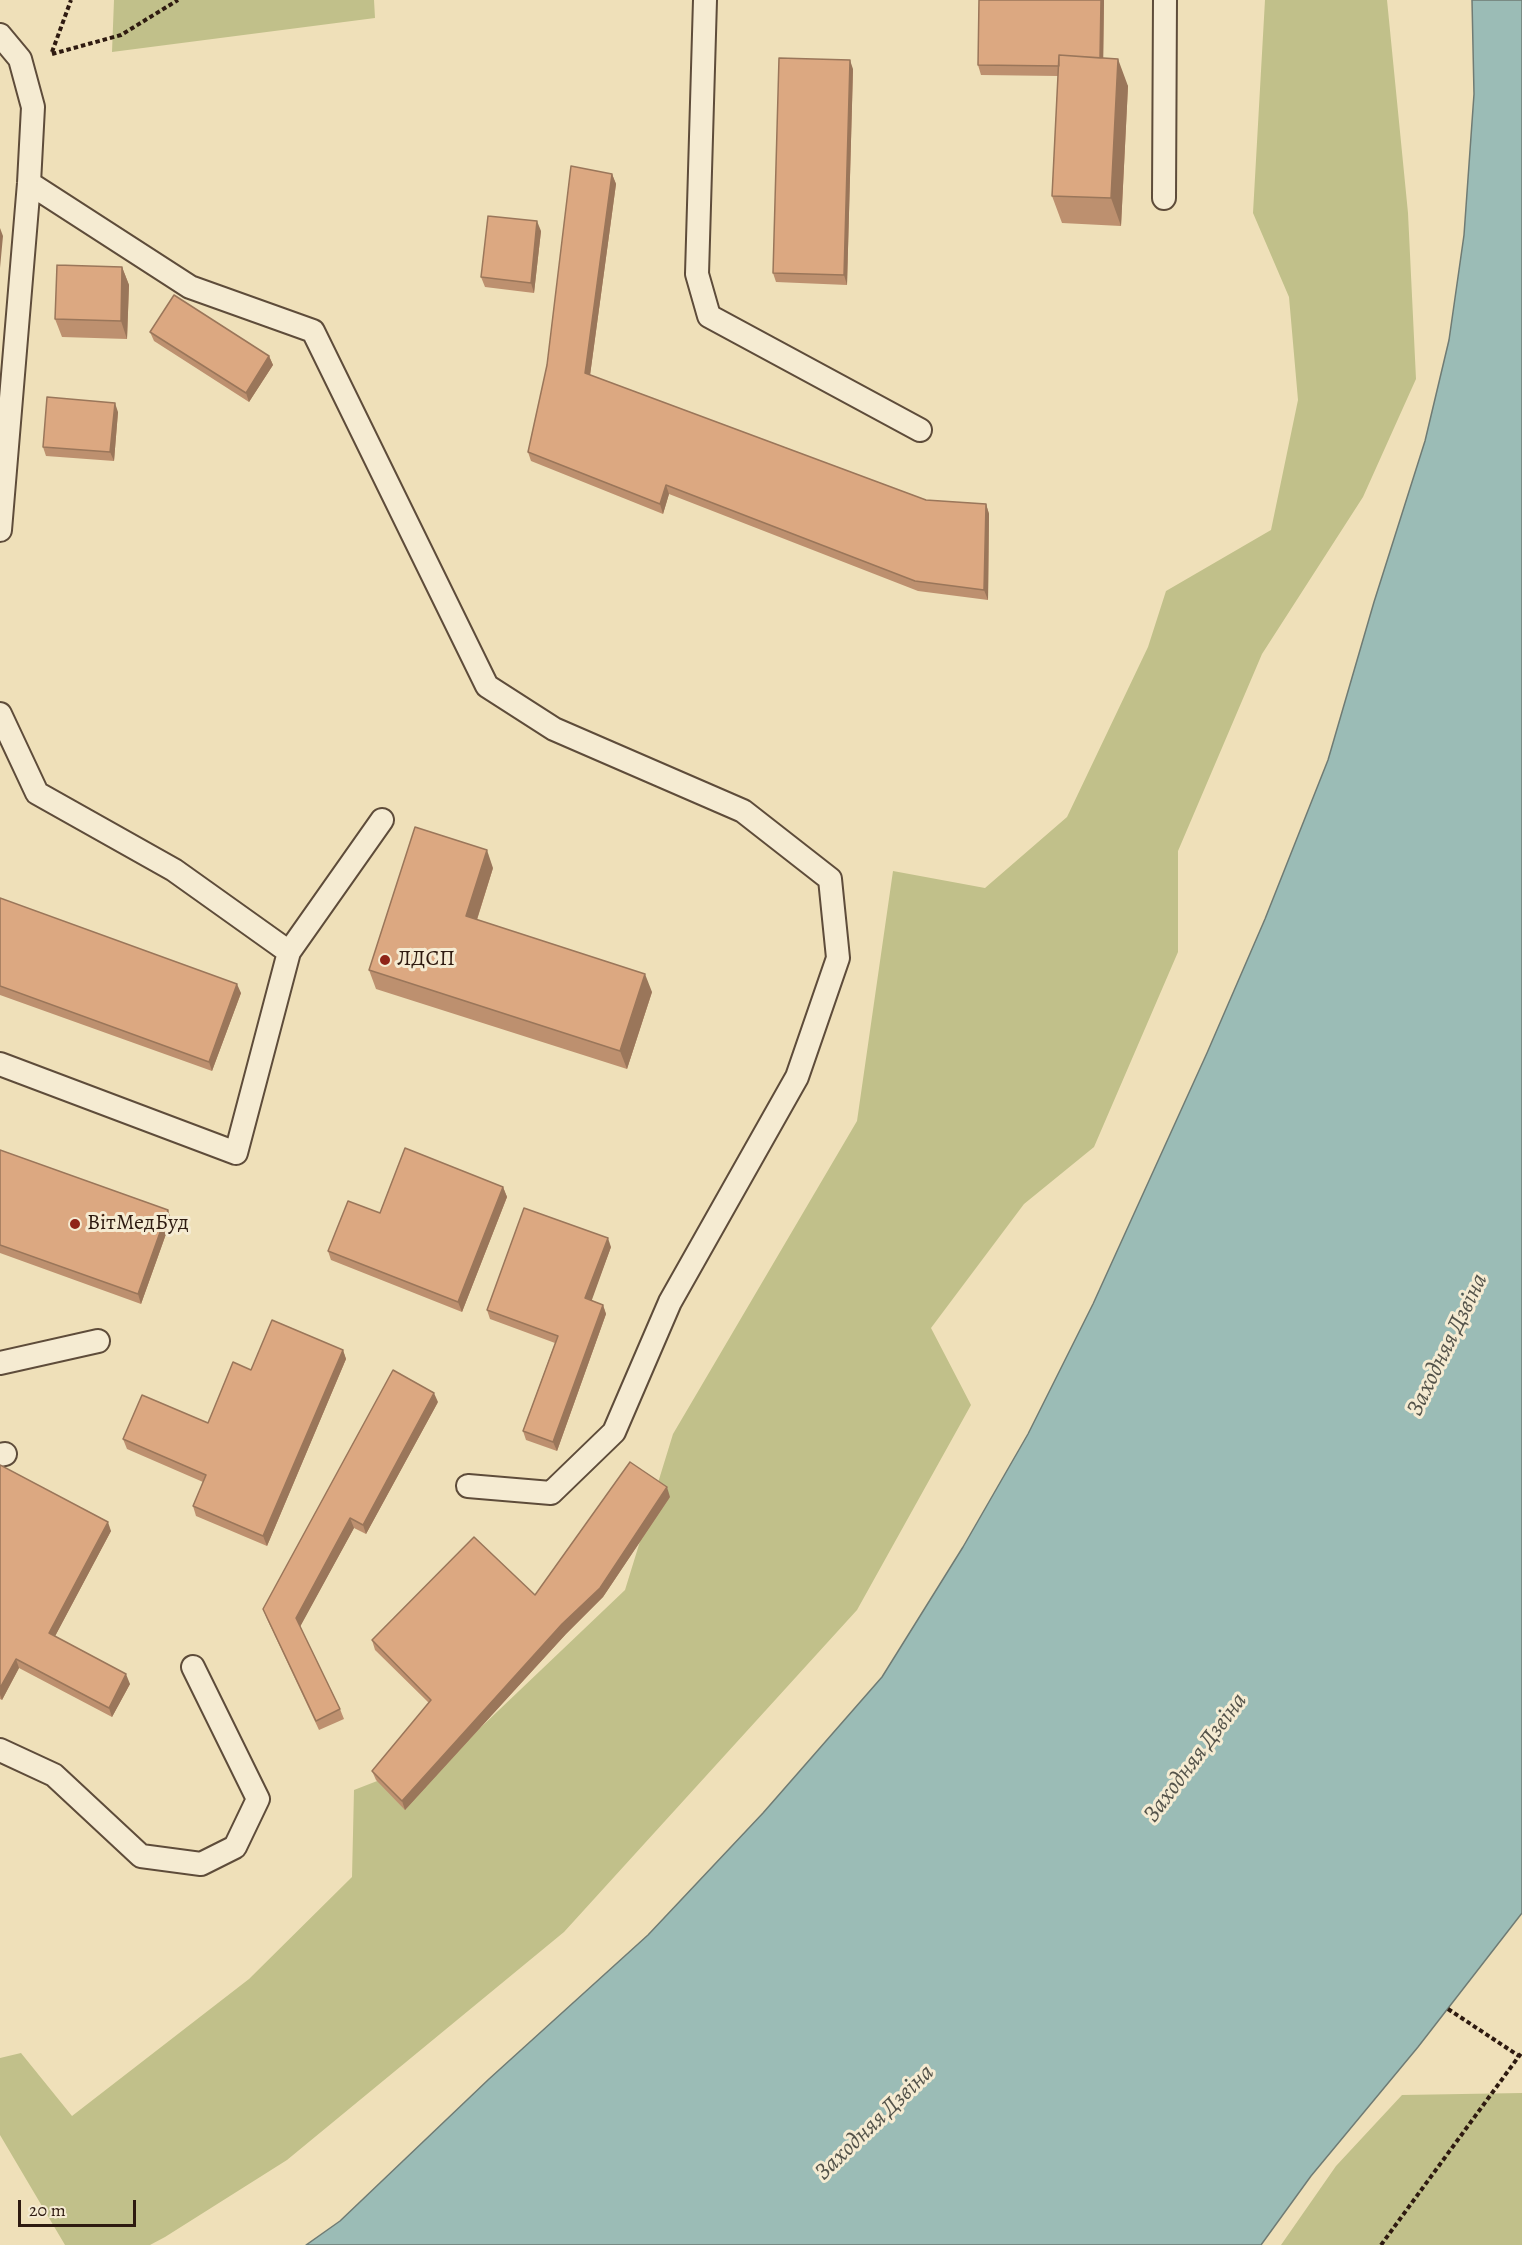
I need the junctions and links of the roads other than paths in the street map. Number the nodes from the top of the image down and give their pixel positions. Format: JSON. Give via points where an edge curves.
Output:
{"nodes":[{"id":1,"x":705,"y":0,"type":"edge"},
{"id":2,"x":1165,"y":0,"type":"edge"},
{"id":3,"x":0,"y":35,"type":"edge"},
{"id":4,"x":29,"y":183,"type":"junction"},
{"id":5,"x":1164,"y":198,"type":"dead end"},
{"id":6,"x":920,"y":430,"type":"dead end"},
{"id":7,"x":0,"y":530,"type":"edge"},
{"id":8,"x":0,"y":714,"type":"edge"},
{"id":9,"x":382,"y":820,"type":"dead end"},
{"id":10,"x":289,"y":952,"type":"junction"},
{"id":11,"x":0,"y":1064,"type":"edge"},
{"id":12,"x":99,"y":1341,"type":"dead end"},
{"id":13,"x":0,"y":1363,"type":"edge"},
{"id":14,"x":468,"y":1485,"type":"dead end"},
{"id":15,"x":193,"y":1667,"type":"dead end"},
{"id":16,"x":0,"y":1750,"type":"edge"}],
"edges":[{"from":1,"to":6,"type":"lane","via":[[697,274],[709,316]]},
{"from":2,"to":5,"type":"lane"},
{"from":3,"to":4,"type":"lane","via":[[20,59],[33,107]]},
{"from":4,"to":7,"type":"lane"},
{"from":4,"to":14,"type":"lane","via":[[190,287],[313,331],[487,686],[554,729],[742,811],[830,879],[838,958],[797,1077],[670,1302],[614,1432],[550,1493]]},
{"from":8,"to":10,"type":"lane","via":[[36,793],[174,870]]},
{"from":9,"to":10,"type":"lane"},
{"from":10,"to":11,"type":"lane","via":[[236,1153]]},
{"from":12,"to":13,"type":"lane"},
{"from":15,"to":16,"type":"lane","via":[[258,1799],[235,1847],[201,1864],[141,1856],[54,1775]]}]}
